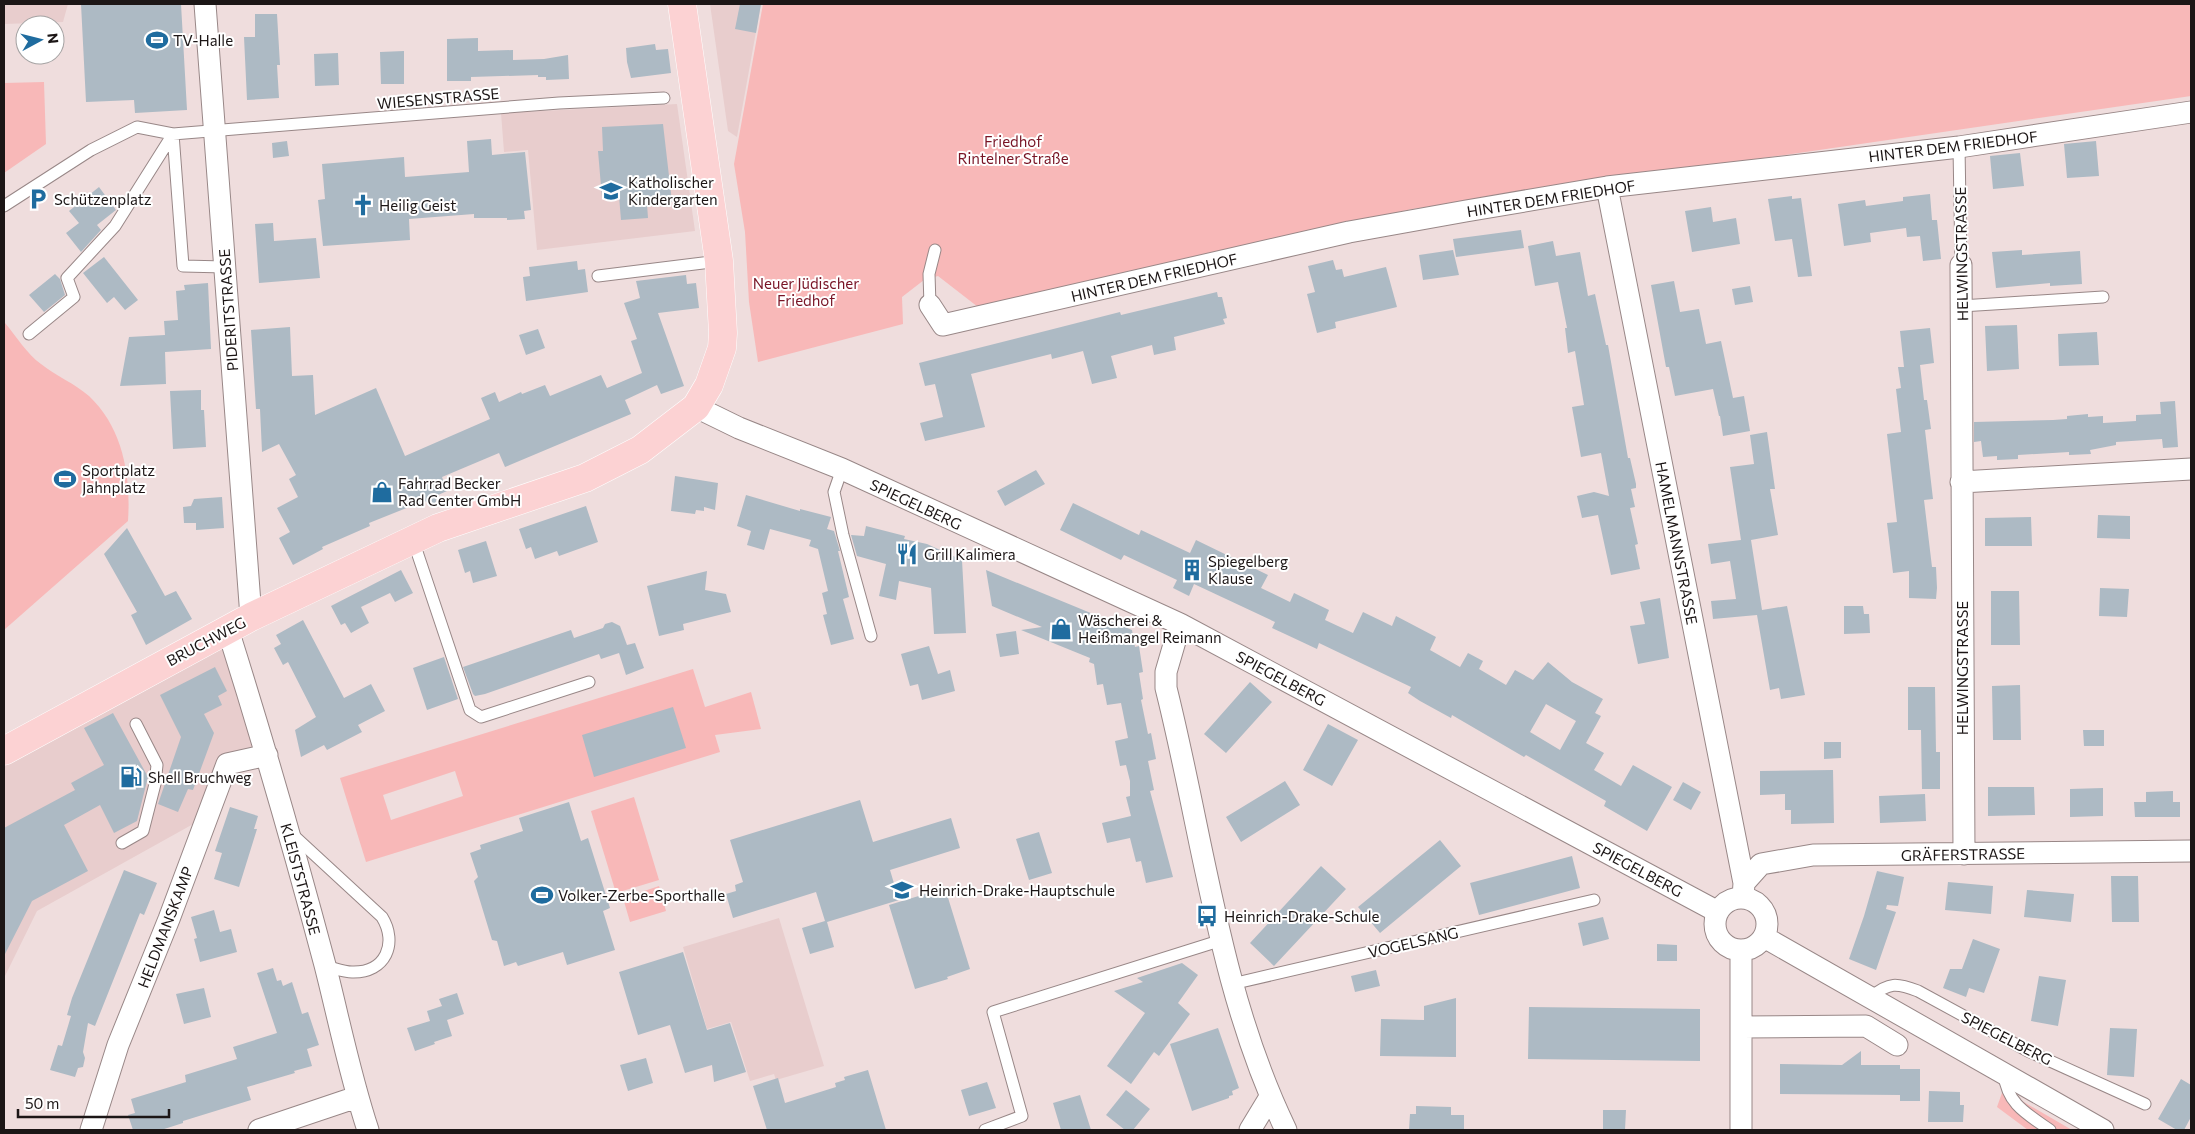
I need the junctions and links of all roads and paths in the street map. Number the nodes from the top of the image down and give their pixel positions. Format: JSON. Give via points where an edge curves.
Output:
{"nodes":[{"id":1,"x":205,"y":4,"type":"edge"},
{"id":2,"x":682,"y":4,"type":"edge"},
{"id":3,"x":664,"y":98,"type":"dead end"},
{"id":4,"x":2191,"y":112,"type":"edge"},
{"id":5,"x":215,"y":131,"type":"junction"},
{"id":6,"x":172,"y":134,"type":"junction"},
{"id":7,"x":1959,"y":147,"type":"junction"},
{"id":8,"x":1608,"y":187,"type":"junction"},
{"id":9,"x":4,"y":206,"type":"edge"},
{"id":10,"x":935,"y":250,"type":"dead end"},
{"id":11,"x":719,"y":261,"type":"junction"},
{"id":12,"x":1961,"y":265,"type":"joint"},
{"id":13,"x":225,"y":268,"type":"junction"},
{"id":14,"x":598,"y":276,"type":"dead end"},
{"id":15,"x":2103,"y":297,"type":"dead end"},
{"id":16,"x":930,"y":305,"type":"joint"},
{"id":17,"x":1961,"y":306,"type":"junction"},
{"id":18,"x":29,"y":334,"type":"dead end"},
{"id":19,"x":696,"y":407,"type":"junction"},
{"id":20,"x":842,"y":469,"type":"junction"},
{"id":21,"x":2191,"y":469,"type":"edge"},
{"id":22,"x":1961,"y":482,"type":"junction"},
{"id":23,"x":413,"y":540,"type":"junction"},
{"id":24,"x":239,"y":623,"type":"junction"},
{"id":25,"x":1180,"y":624,"type":"junction"},
{"id":26,"x":871,"y":636,"type":"dead end"},
{"id":27,"x":588,"y":682,"type":"dead end"},
{"id":28,"x":136,"y":724,"type":"dead end"},
{"id":29,"x":4,"y":751,"type":"edge"},
{"id":30,"x":267,"y":755,"type":"junction"},
{"id":31,"x":287,"y":829,"type":"junction"},
{"id":32,"x":122,"y":843,"type":"dead end"},
{"id":33,"x":2191,"y":851,"type":"edge"},
{"id":34,"x":1964,"y":854,"type":"junction"},
{"id":35,"x":1744,"y":891,"type":"junction"},
{"id":36,"x":1594,"y":900,"type":"dead end"},
{"id":37,"x":1718,"y":912,"type":"junction"},
{"id":38,"x":1764,"y":937,"type":"junction"},
{"id":39,"x":1222,"y":940,"type":"junction"},
{"id":40,"x":1741,"y":950,"type":"junction"},
{"id":41,"x":325,"y":966,"type":"junction"},
{"id":42,"x":1232,"y":984,"type":"junction"},
{"id":43,"x":1871,"y":997,"type":"junction"},
{"id":44,"x":1741,"y":1027,"type":"junction"},
{"id":45,"x":1897,"y":1045,"type":"dead end"},
{"id":46,"x":2004,"y":1074,"type":"junction"},
{"id":47,"x":357,"y":1097,"type":"junction"},
{"id":48,"x":1270,"y":1097,"type":"junction"},
{"id":49,"x":2145,"y":1104,"type":"dead end"},
{"id":50,"x":91,"y":1130,"type":"edge"},
{"id":51,"x":259,"y":1130,"type":"edge"},
{"id":52,"x":368,"y":1130,"type":"edge"},
{"id":53,"x":985,"y":1130,"type":"edge"},
{"id":54,"x":1250,"y":1130,"type":"edge"},
{"id":55,"x":1286,"y":1130,"type":"edge"},
{"id":56,"x":1741,"y":1130,"type":"edge"},
{"id":57,"x":2050,"y":1130,"type":"edge"},
{"id":58,"x":2103,"y":1130,"type":"edge"}],
"edges":[{"from":1,"to":5,"type":"street","name":"PIDERITSTRASSE"},
{"from":2,"to":11,"type":"main road","name":"BRUCHWEG"},
{"from":3,"to":5,"type":"lane","name":"WIESENSTRASSE","via":[[559,103]]},
{"from":4,"to":7,"type":"street","name":"HINTER DEM FRIEDHOF"},
{"from":5,"to":6,"type":"lane","name":"WIESENSTRASSE"},
{"from":5,"to":13,"type":"street","name":"PIDERITSTRASSE"},
{"from":6,"to":9,"type":"lane","name":"WIESENSTRASSE","via":[[137,127],[91,150]]},
{"from":6,"to":13,"type":"lane","via":[[183,266]]},
{"from":6,"to":18,"type":"lane","via":[[115,226],[67,278],[74,297]]},
{"from":7,"to":8,"type":"street","name":"HINTER DEM FRIEDHOF"},
{"from":7,"to":12,"type":"lane","name":"HELWINGSTRASSE"},
{"from":8,"to":16,"type":"street","name":"HINTER DEM FRIEDHOF","via":[[1350,232],[943,325]]},
{"from":8,"to":35,"type":"street","name":"HAMELMANNSTRASSE"},
{"from":10,"to":16,"type":"lane","via":[[929,274]]},
{"from":11,"to":14,"type":"lane"},
{"from":11,"to":19,"type":"main road","name":"BRUCHWEG","via":[[722,348],[709,385]]},
{"from":12,"to":17,"type":"street","name":"HELWINGSTRASSE"},
{"from":13,"to":24,"type":"street","name":"PIDERITSTRASSE"},
{"from":15,"to":17,"type":"lane"},
{"from":17,"to":22,"type":"street","name":"HELWINGSTRASSE"},
{"from":19,"to":20,"type":"street","name":"SPIEGELBERG"},
{"from":19,"to":23,"type":"main road","name":"BRUCHWEG","via":[[640,450],[585,478],[438,528]]},
{"from":20,"to":25,"type":"street","name":"SPIEGELBERG"},
{"from":20,"to":26,"type":"lane","via":[[834,492]]},
{"from":21,"to":22,"type":"street"},
{"from":22,"to":34,"type":"street","name":"HELWINGSTRASSE"},
{"from":23,"to":24,"type":"main road","name":"BRUCHWEG"},
{"from":23,"to":27,"type":"lane","via":[[470,710],[481,717]]},
{"from":24,"to":29,"type":"main road","name":"BRUCHWEG"},
{"from":24,"to":30,"type":"street","name":"KLEISTSTRASSE"},
{"from":25,"to":37,"type":"street","name":"SPIEGELBERG"},
{"from":25,"to":39,"type":"street","via":[[1166,672],[1166,688]]},
{"from":28,"to":32,"type":"lane","via":[[157,765],[156,784],[143,831]]},
{"from":30,"to":31,"type":"street","name":"KLEISTSTRASSE"},
{"from":30,"to":50,"type":"street","name":"HELDMANSKAMP","via":[[227,764],[118,1045]]},
{"from":31,"to":41,"type":"street","name":"KLEISTSTRASSE"},
{"from":31,"to":41,"type":"lane","via":[[382,917],[389,928],[390,943],[385,958],[372,968],[353,972]]},
{"from":33,"to":34,"type":"street","name":"GRÄFERSTRASSE"},
{"from":34,"to":35,"type":"street","name":"GRÄFERSTRASSE","via":[[1813,855],[1760,864]]},
{"from":35,"to":37,"type":"street"},
{"from":35,"to":38,"type":"street","via":[[1764,912],[1767,929]]},
{"from":36,"to":42,"type":"lane","name":"VOGELSANG"},
{"from":37,"to":40,"type":"street","via":[[1716,932],[1721,941],[1729,948]]},
{"from":38,"to":40,"type":"street","via":[[1758,945]]},
{"from":38,"to":43,"type":"street","name":"SPIEGELBERG"},
{"from":39,"to":42,"type":"street"},
{"from":39,"to":53,"type":"lane","via":[[992,1012],[1022,1116]]},
{"from":40,"to":44,"type":"street"},
{"from":41,"to":47,"type":"street","name":"KLEISTSTRASSE"},
{"from":42,"to":48,"type":"street"},
{"from":43,"to":46,"type":"street","name":"SPIEGELBERG"},
{"from":43,"to":49,"type":"lane","name":"SPIEGELBERG","via":[[1884,986],[1901,985],[1918,991],[2028,1051]]},
{"from":44,"to":45,"type":"street","via":[[1866,1026]]},
{"from":44,"to":56,"type":"street"},
{"from":46,"to":57,"type":"lane","via":[[2012,1101]]},
{"from":46,"to":58,"type":"street","name":"SPIEGELBERG"},
{"from":47,"to":51,"type":"street"},
{"from":47,"to":52,"type":"street","name":"KLEISTSTRASSE"},
{"from":48,"to":54,"type":"street"},
{"from":48,"to":55,"type":"street"}]}
